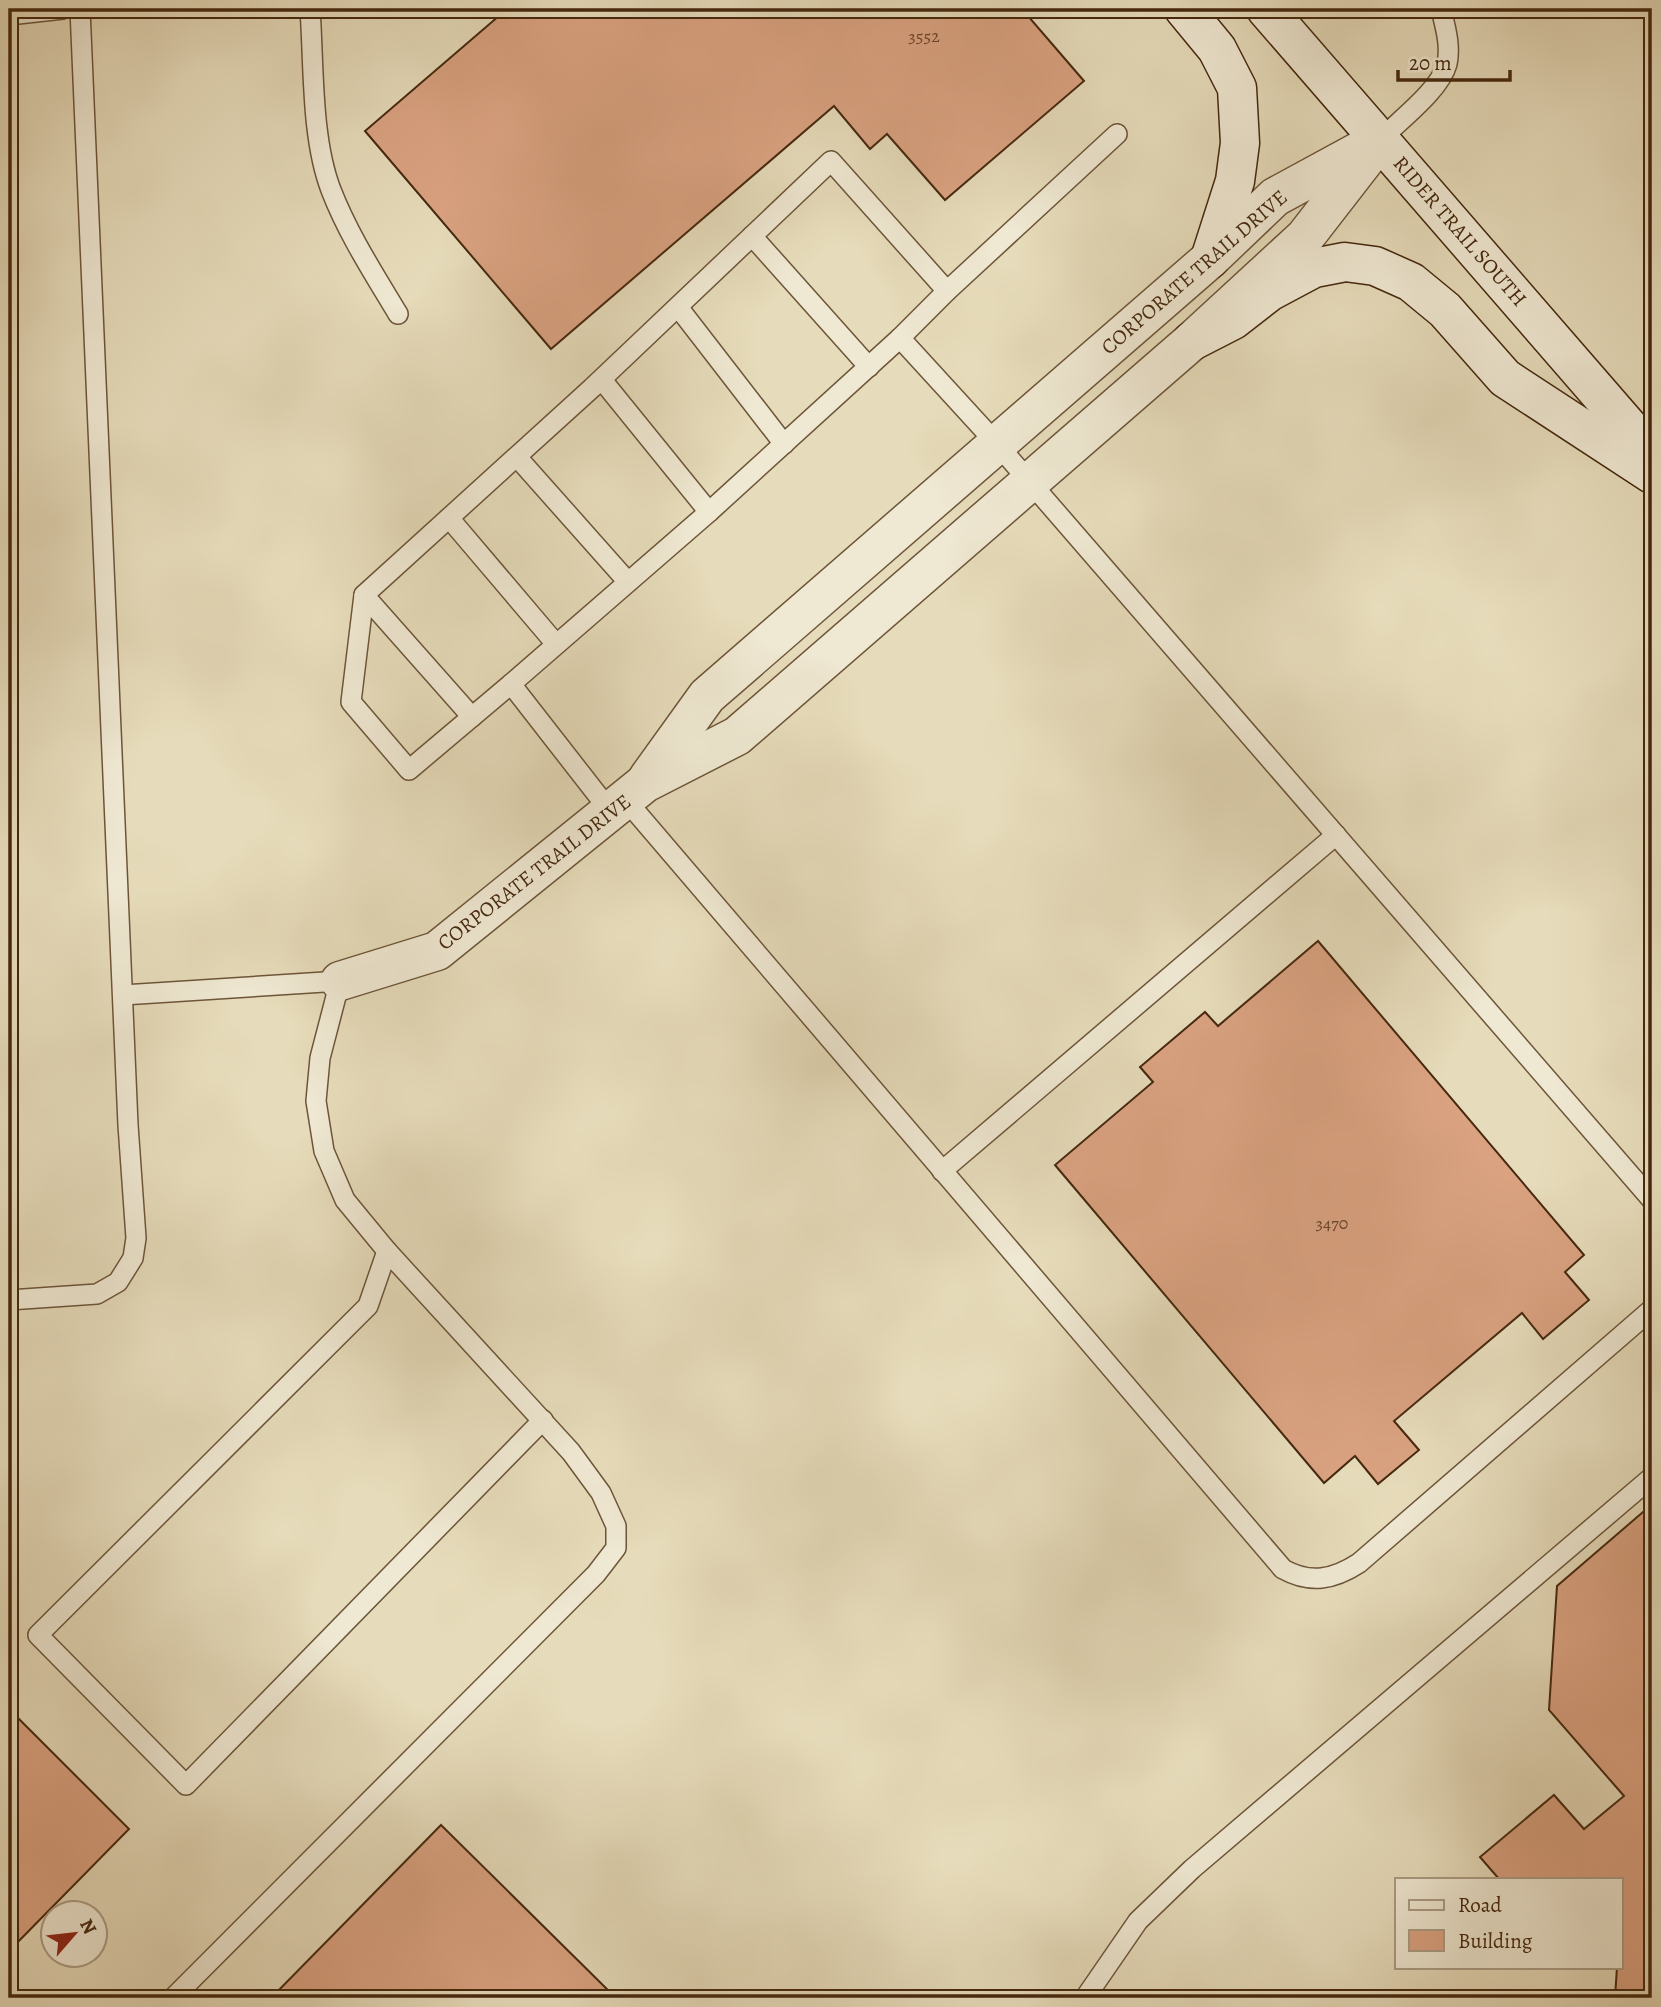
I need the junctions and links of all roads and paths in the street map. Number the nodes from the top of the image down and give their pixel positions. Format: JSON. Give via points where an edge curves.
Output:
{"nodes":[{"id":1,"x":63,"y":9,"type":"edge"},
{"id":2,"x":80,"y":9,"type":"edge"},
{"id":3,"x":310,"y":9,"type":"edge"},
{"id":4,"x":1184,"y":9,"type":"edge"},
{"id":5,"x":1266,"y":9,"type":"edge"},
{"id":6,"x":1441,"y":9,"type":"edge"},
{"id":7,"x":9,"y":15,"type":"edge"},
{"id":8,"x":1117,"y":134,"type":"dead end"},
{"id":9,"x":1381,"y":139,"type":"junction"},
{"id":10,"x":752,"y":236,"type":"junction"},
{"id":11,"x":1210,"y":259,"type":"junction"},
{"id":12,"x":947,"y":291,"type":"junction"},
{"id":13,"x":678,"y":307,"type":"junction"},
{"id":14,"x":398,"y":314,"type":"dead end"},
{"id":15,"x":900,"y":338,"type":"junction"},
{"id":16,"x":1192,"y":341,"type":"junction"},
{"id":17,"x":869,"y":367,"type":"junction"},
{"id":18,"x":602,"y":380,"type":"junction"},
{"id":19,"x":784,"y":444,"type":"junction"},
{"id":20,"x":997,"y":444,"type":"junction"},
{"id":21,"x":1652,"y":454,"type":"edge"},
{"id":22,"x":517,"y":457,"type":"junction"},
{"id":23,"x":1652,"y":474,"type":"edge"},
{"id":24,"x":1029,"y":482,"type":"junction"},
{"id":25,"x":709,"y":512,"type":"junction"},
{"id":26,"x":449,"y":518,"type":"junction"},
{"id":27,"x":628,"y":582,"type":"junction"},
{"id":28,"x":364,"y":595,"type":"junction"},
{"id":29,"x":556,"y":644,"type":"junction"},
{"id":30,"x":511,"y":684,"type":"junction"},
{"id":31,"x":472,"y":717,"type":"junction"},
{"id":32,"x":626,"y":798,"type":"junction"},
{"id":33,"x":1336,"y":835,"type":"junction"},
{"id":34,"x":340,"y":981,"type":"junction"},
{"id":35,"x":123,"y":995,"type":"junction"},
{"id":36,"x":942,"y":1171,"type":"junction"},
{"id":37,"x":1652,"y":1200,"type":"edge"},
{"id":38,"x":387,"y":1251,"type":"junction"},
{"id":39,"x":9,"y":1300,"type":"edge"},
{"id":40,"x":1652,"y":1309,"type":"edge"},
{"id":41,"x":542,"y":1420,"type":"junction"},
{"id":42,"x":1652,"y":1477,"type":"edge"},
{"id":43,"x":173,"y":1998,"type":"edge"},
{"id":44,"x":1085,"y":1998,"type":"edge"}],
"edges":[{"from":1,"to":7,"type":"lane"},
{"from":2,"to":35,"type":"lane"},
{"from":3,"to":14,"type":"lane","via":[[318,132],[331,190]]},
{"from":4,"to":11,"type":"street","via":[[1217,49],[1237,88],[1240,143],[1235,181]]},
{"from":5,"to":9,"type":"street","name":"RIDER TRAIL SOUTH"},
{"from":6,"to":9,"type":"lane","via":[[1448,39],[1447,65],[1431,90]]},
{"from":8,"to":12,"type":"lane"},
{"from":9,"to":11,"type":"street","name":"CORPORATE TRAIL DRIVE","via":[[1275,197]]},
{"from":9,"to":16,"type":"street","name":"CORPORATE TRAIL DRIVE","via":[[1305,237]]},
{"from":9,"to":21,"type":"street","name":"RIDER TRAIL SOUTH"},
{"from":10,"to":12,"type":"lane","via":[[831,161]]},
{"from":10,"to":13,"type":"lane"},
{"from":10,"to":17,"type":"lane"},
{"from":11,"to":20,"type":"street","name":"CORPORATE TRAIL DRIVE"},
{"from":12,"to":15,"type":"lane"},
{"from":13,"to":18,"type":"lane"},
{"from":13,"to":19,"type":"lane"},
{"from":15,"to":17,"type":"lane"},
{"from":15,"to":20,"type":"lane"},
{"from":16,"to":23,"type":"street","via":[[1314,268],[1345,262],[1375,266],[1411,282],[1445,310],[1505,378]]},
{"from":16,"to":24,"type":"street","name":"CORPORATE TRAIL DRIVE"},
{"from":17,"to":19,"type":"lane"},
{"from":18,"to":22,"type":"lane"},
{"from":18,"to":25,"type":"lane"},
{"from":19,"to":25,"type":"lane"},
{"from":20,"to":24,"type":"lane"},
{"from":20,"to":32,"type":"street","name":"CORPORATE TRAIL DRIVE","via":[[706,696]]},
{"from":22,"to":26,"type":"lane"},
{"from":22,"to":27,"type":"lane"},
{"from":24,"to":32,"type":"street","name":"CORPORATE TRAIL DRIVE","via":[[737,736]]},
{"from":24,"to":33,"type":"lane"},
{"from":25,"to":27,"type":"lane"},
{"from":26,"to":28,"type":"lane"},
{"from":26,"to":29,"type":"lane"},
{"from":27,"to":29,"type":"lane"},
{"from":28,"to":31,"type":"lane"},
{"from":28,"to":31,"type":"lane","via":[[351,702],[409,770]]},
{"from":29,"to":30,"type":"lane"},
{"from":30,"to":31,"type":"lane"},
{"from":30,"to":32,"type":"lane"},
{"from":32,"to":34,"type":"street","name":"CORPORATE TRAIL DRIVE","via":[[437,951]]},
{"from":32,"to":36,"type":"lane"},
{"from":33,"to":36,"type":"lane"},
{"from":33,"to":37,"type":"lane"},
{"from":34,"to":35,"type":"lane"},
{"from":34,"to":38,"type":"lane","via":[[320,1058],[316,1101],[324,1151],[345,1200]]},
{"from":35,"to":39,"type":"lane","via":[[136,1238],[133,1258],[118,1282],[97,1294]]},
{"from":36,"to":40,"type":"lane","via":[[1283,1569],[1302,1577],[1329,1579],[1359,1563]]},
{"from":38,"to":41,"type":"lane"},
{"from":38,"to":41,"type":"lane","via":[[368,1306],[38,1635],[186,1786]]},
{"from":41,"to":43,"type":"lane","via":[[601,1493],[616,1526],[616,1548],[596,1574]]},
{"from":42,"to":44,"type":"lane","via":[[1192,1869],[1138,1921]]}]}
